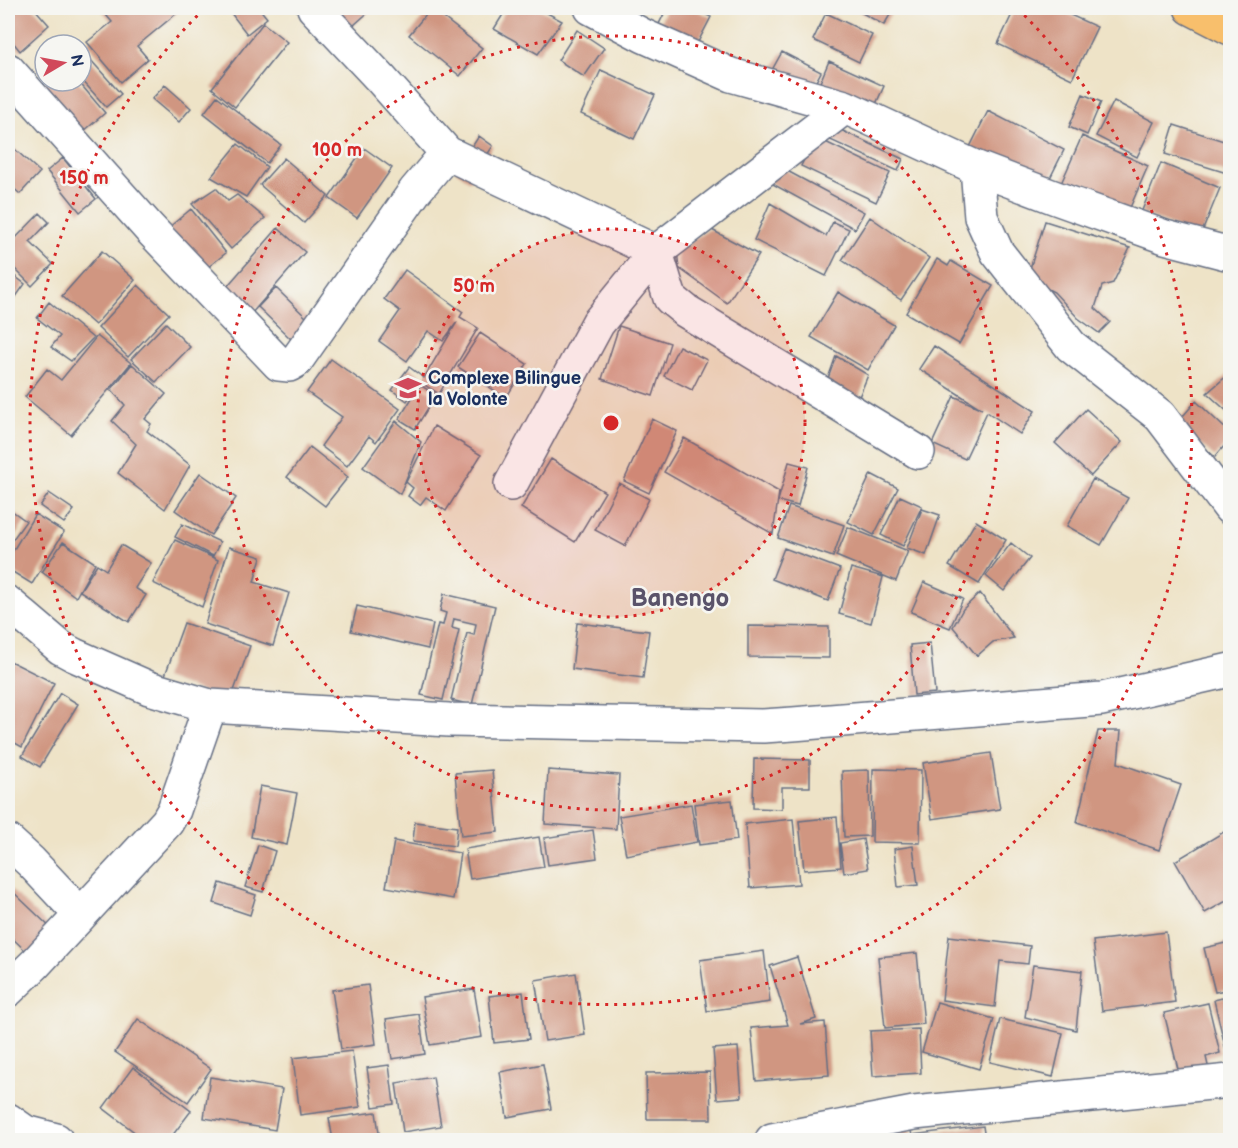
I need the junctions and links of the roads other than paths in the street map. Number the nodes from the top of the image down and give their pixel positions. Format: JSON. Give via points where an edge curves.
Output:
{"nodes":[{"id":1,"x":314,"y":8,"type":"edge"},
{"id":2,"x":591,"y":8,"type":"edge"},
{"id":3,"x":1191,"y":8,"type":"edge"},
{"id":4,"x":1230,"y":28,"type":"edge"},
{"id":5,"x":8,"y":70,"type":"edge"},
{"id":6,"x":845,"y":107,"type":"junction"},
{"id":7,"x":447,"y":153,"type":"junction"},
{"id":8,"x":977,"y":168,"type":"junction"},
{"id":9,"x":656,"y":252,"type":"junction"},
{"id":10,"x":1230,"y":254,"type":"edge"},
{"id":11,"x":918,"y":452,"type":"dead end"},
{"id":12,"x":511,"y":484,"type":"dead end"},
{"id":13,"x":1230,"y":508,"type":"edge"},
{"id":14,"x":8,"y":603,"type":"edge"},
{"id":15,"x":1230,"y":670,"type":"edge"},
{"id":16,"x":210,"y":706,"type":"junction"},
{"id":17,"x":8,"y":841,"type":"edge"},
{"id":18,"x":80,"y":914,"type":"junction"},
{"id":19,"x":8,"y":990,"type":"edge"},
{"id":20,"x":1230,"y":1081,"type":"edge"},
{"id":21,"x":8,"y":1120,"type":"edge"},
{"id":22,"x":56,"y":1140,"type":"edge"},
{"id":23,"x":772,"y":1140,"type":"edge"}],
"edges":[{"from":1,"to":7,"type":"street"},
{"from":2,"to":6,"type":"street","via":[[731,75]]},
{"from":3,"to":4,"type":"main road"},
{"from":5,"to":7,"type":"street","via":[[150,229],[279,364],[296,361],[415,191]]},
{"from":6,"to":8,"type":"street"},
{"from":6,"to":9,"type":"street"},
{"from":7,"to":9,"type":"street"},
{"from":8,"to":10,"type":"street","via":[[1165,237]]},
{"from":8,"to":13,"type":"street","via":[[981,217],[997,252],[1071,346],[1160,416]]},
{"from":9,"to":11,"type":"street","via":[[670,298],[678,305]]},
{"from":9,"to":12,"type":"street","via":[[598,323]]},
{"from":14,"to":16,"type":"street","via":[[74,656],[149,688]]},
{"from":15,"to":16,"type":"street","via":[[1102,699],[763,726],[449,720]]},
{"from":16,"to":18,"type":"street","via":[[167,822]]},
{"from":17,"to":18,"type":"street"},
{"from":18,"to":19,"type":"street"},
{"from":20,"to":23,"type":"street","via":[[914,1113]]},
{"from":21,"to":22,"type":"street","via":[[25,1132]]}]}
